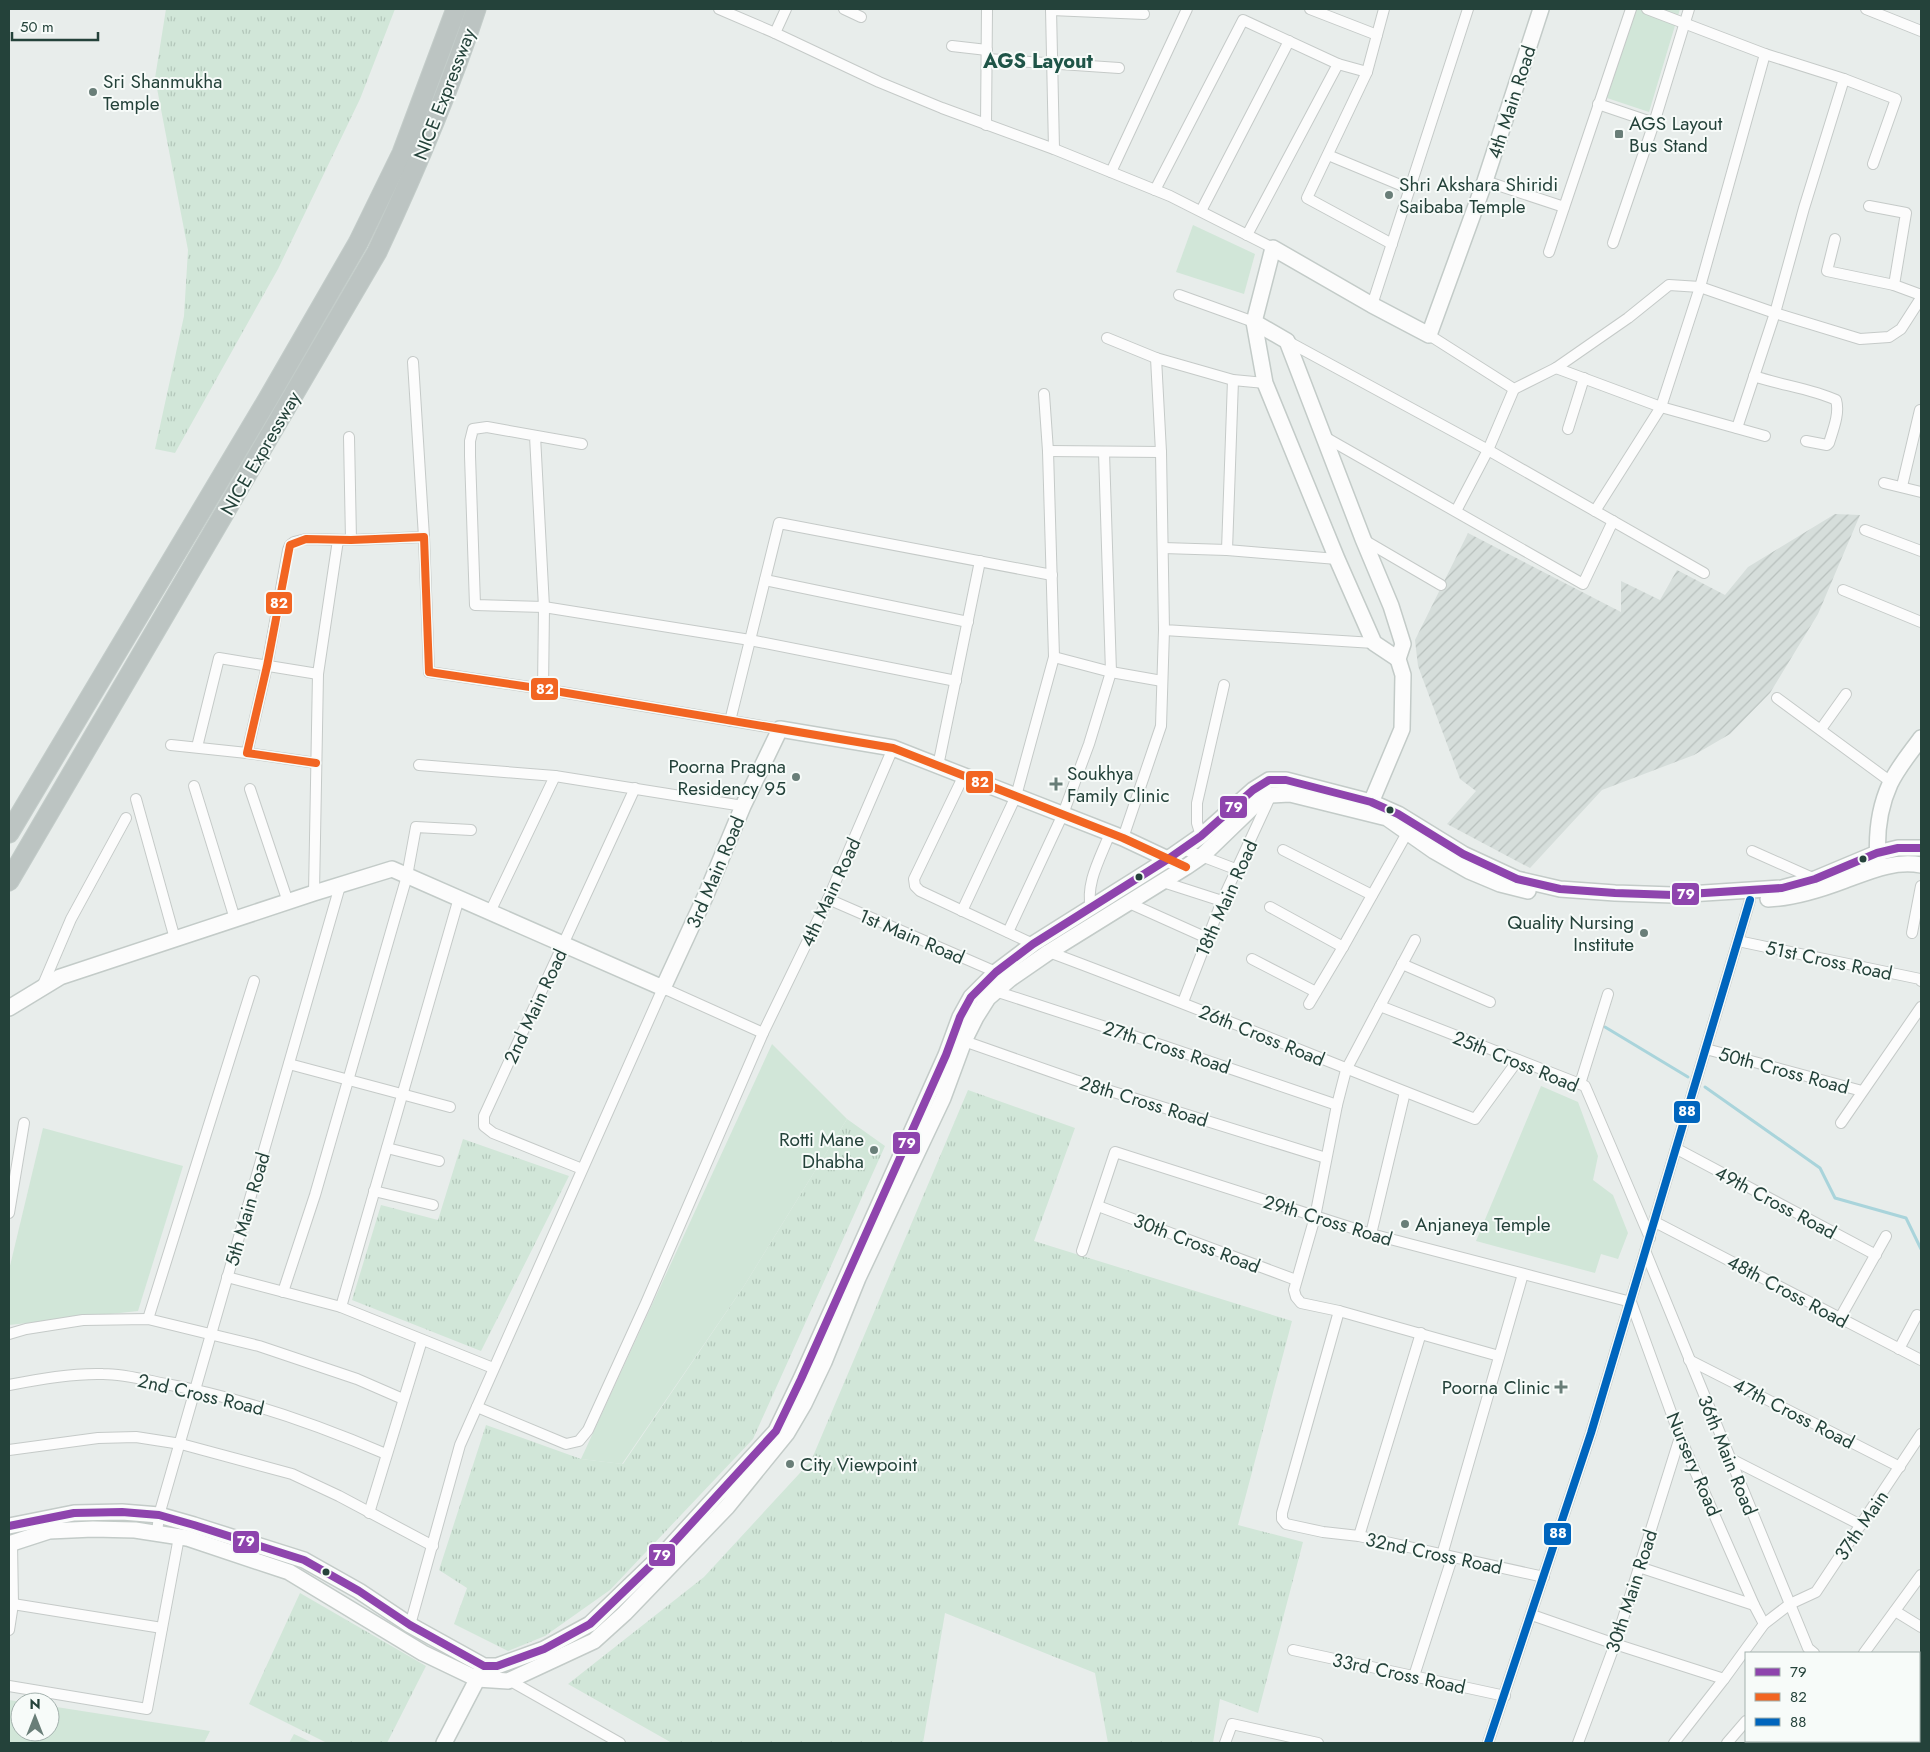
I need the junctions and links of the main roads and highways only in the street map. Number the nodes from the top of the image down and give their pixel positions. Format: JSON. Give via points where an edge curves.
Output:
{"nodes":[{"id":1,"x":456,"y":9,"type":"edge"},
{"id":2,"x":476,"y":9,"type":"edge"},
{"id":3,"x":1541,"y":9,"type":"edge"},
{"id":4,"x":1254,"y":322,"type":"junction"},
{"id":5,"x":1398,"y":658,"type":"junction"},
{"id":6,"x":1921,"y":738,"type":"edge"},
{"id":7,"x":1368,"y":808,"type":"junction"},
{"id":8,"x":9,"y":833,"type":"edge"},
{"id":9,"x":1921,"y":848,"type":"edge"},
{"id":10,"x":1168,"y":859,"type":"junction"},
{"id":11,"x":1878,"y":860,"type":"junction"},
{"id":12,"x":1921,"y":864,"type":"edge"},
{"id":13,"x":1186,"y":867,"type":"junction"},
{"id":14,"x":9,"y":881,"type":"edge"},
{"id":15,"x":1035,"y":942,"type":"junction"},
{"id":16,"x":1048,"y":952,"type":"junction"},
{"id":17,"x":9,"y":1008,"type":"edge"},
{"id":18,"x":9,"y":1526,"type":"edge"},
{"id":19,"x":11,"y":1544,"type":"edge"},
{"id":20,"x":486,"y":1670,"type":"junction"},
{"id":21,"x":444,"y":1743,"type":"edge"}],
"edges":[{"from":1,"to":8,"type":"highway","name":"NICE Expressway","via":[[402,153],[358,243]]},
{"from":2,"to":14,"type":"highway","name":"NICE Expressway","via":[[417,165],[377,252]]},
{"from":3,"to":4,"type":"main road","name":"4th Main Road","via":[[1485,181],[1429,335],[1273,248]]},
{"from":4,"to":5,"type":"main road","via":[[1265,383],[1338,559],[1374,643]]},
{"from":4,"to":5,"type":"main road","via":[[1287,341],[1391,606],[1403,644]]},
{"from":5,"to":7,"type":"main road","via":[[1403,675],[1402,728]]},
{"from":6,"to":11,"type":"main road","via":[[1891,782],[1884,800],[1877,832]]},
{"from":7,"to":10,"type":"main road","via":[[1286,780],[1269,780]]},
{"from":7,"to":11,"type":"main road","via":[[1398,814],[1462,854],[1517,879],[1560,889],[1673,894],[1782,888]]},
{"from":7,"to":11,"type":"main road","via":[[1469,871],[1500,884],[1588,900],[1670,902],[1789,897],[1821,889]]},
{"from":7,"to":13,"type":"main road","via":[[1290,794],[1271,795],[1260,800],[1202,856]]},
{"from":9,"to":11,"type":"main road","via":[[1898,848]]},
{"from":10,"to":13,"type":"main road"},
{"from":10,"to":15,"type":"main road"},
{"from":10,"to":17,"type":"main road","name":"3rd Main Road","via":[[893,748],[780,730],[742,806],[663,988],[392,869],[60,977]]},
{"from":11,"to":12,"type":"main road"},
{"from":13,"to":16,"type":"main road"},
{"from":15,"to":16,"type":"main road"},
{"from":15,"to":20,"type":"main road","via":[[996,972],[971,997],[960,1017],[776,1431],[668,1549],[590,1624],[544,1649]]},
{"from":16,"to":20,"type":"main road","via":[[995,991],[976,1017],[943,1098],[858,1278],[824,1362],[787,1433],[728,1507],[594,1641],[508,1681]]},
{"from":18,"to":20,"type":"main road","via":[[74,1512],[160,1515],[304,1560]]},
{"from":19,"to":20,"type":"main road","via":[[49,1531],[93,1529],[135,1530],[179,1537],[289,1572],[423,1652]]},
{"from":20,"to":21,"type":"main road"}]}
